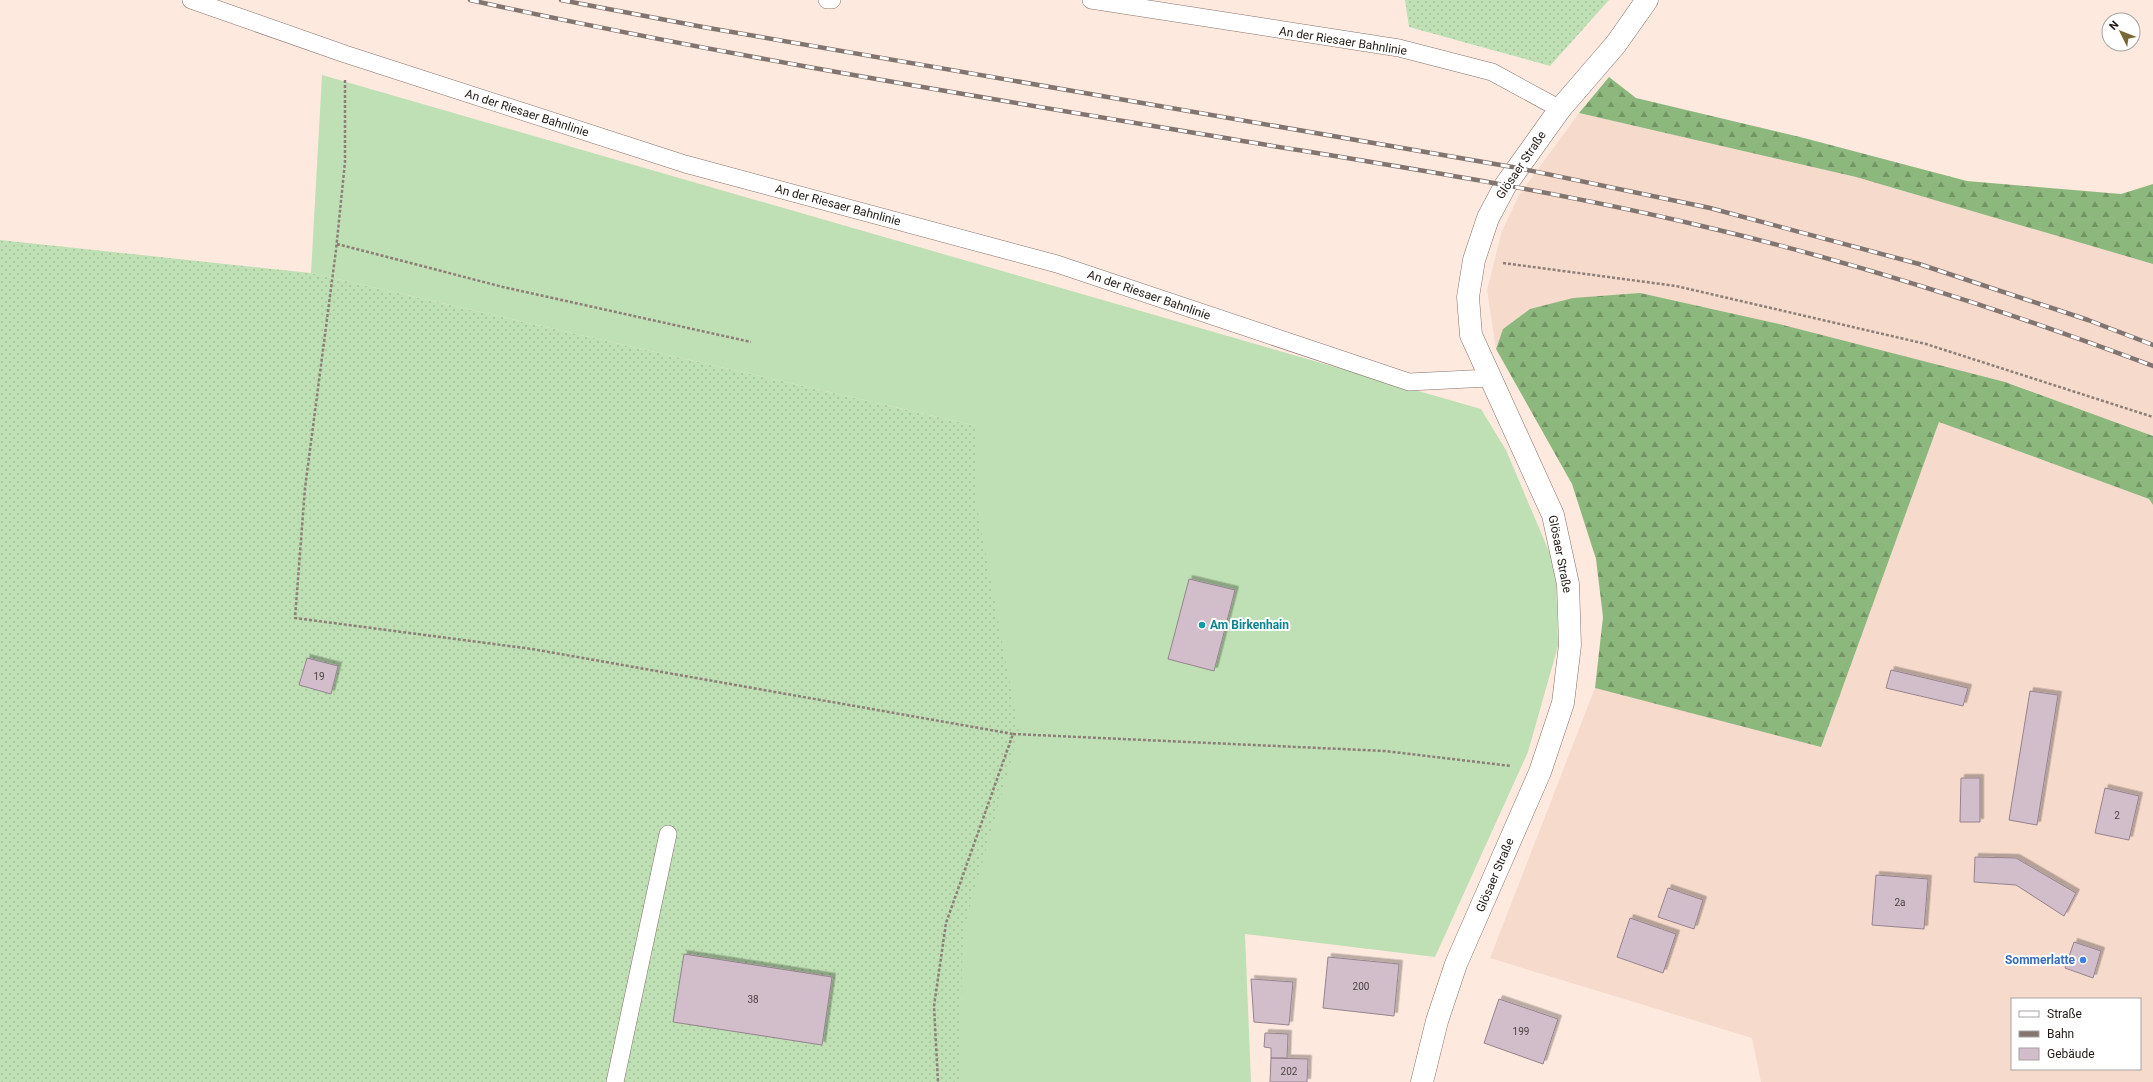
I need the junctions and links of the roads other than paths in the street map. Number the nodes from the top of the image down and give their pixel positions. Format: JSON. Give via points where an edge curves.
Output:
{"nodes":[{"id":1,"x":191,"y":0,"type":"edge"},
{"id":2,"x":827,"y":0,"type":"edge"},
{"id":3,"x":832,"y":0,"type":"edge"},
{"id":4,"x":1091,"y":0,"type":"edge"},
{"id":5,"x":1646,"y":0,"type":"edge"},
{"id":6,"x":1560,"y":109,"type":"junction"},
{"id":7,"x":1489,"y":378,"type":"junction"},
{"id":8,"x":668,"y":834,"type":"dead end"},
{"id":9,"x":615,"y":1082,"type":"edge"},
{"id":10,"x":1422,"y":1082,"type":"edge"}],
"edges":[{"from":1,"to":7,"type":"lane","name":"An der Riesaer Bahnlinie","via":[[345,54],[685,164],[1057,264],[1409,382]]},
{"from":2,"to":3,"type":"lane"},
{"from":4,"to":6,"type":"lane","name":"An der Riesaer Bahnlinie","via":[[1399,48],[1492,72]]},
{"from":5,"to":6,"type":"street","name":"Glösaer Straße","via":[[1616,44]]},
{"from":6,"to":7,"type":"street","name":"Glösaer Straße","via":[[1505,186],[1488,218],[1474,260],[1468,297],[1471,335]]},
{"from":7,"to":10,"type":"street","name":"Glösaer Straße","via":[[1554,515],[1568,584],[1570,645],[1563,703],[1540,772],[1456,964],[1437,1021]]},
{"from":8,"to":9,"type":"lane"}]}
